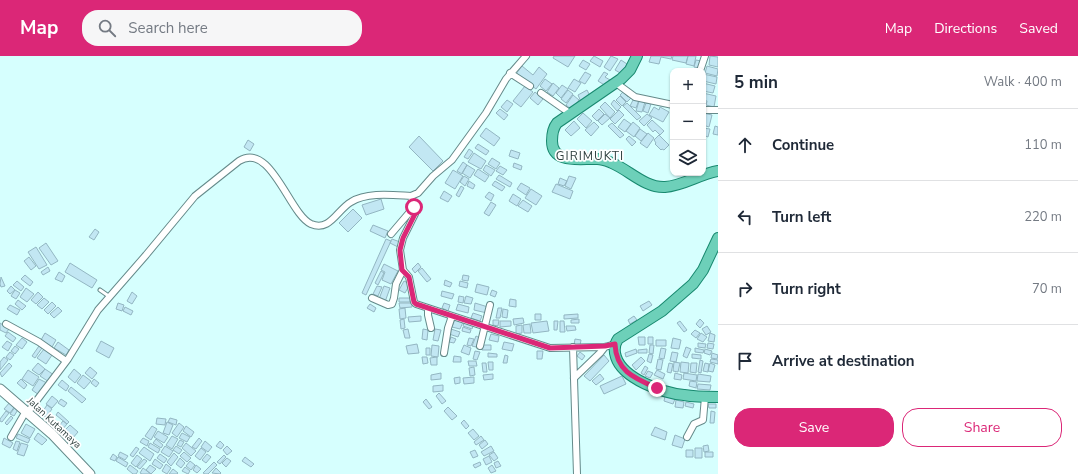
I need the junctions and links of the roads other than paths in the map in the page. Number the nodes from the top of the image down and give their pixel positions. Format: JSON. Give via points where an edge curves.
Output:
{"nodes":[{"id":1,"x":526,"y":56,"type":"edge"},
{"id":2,"x":637,"y":56,"type":"edge"},
{"id":3,"x":704,"y":56,"type":"edge"},
{"id":4,"x":701,"y":68,"type":"edge"},
{"id":5,"x":510,"y":73,"type":"junction"},
{"id":6,"x":616,"y":83,"type":"junction"},
{"id":7,"x":530,"y":86,"type":"dead end"},
{"id":8,"x":541,"y":93,"type":"dead end"},
{"id":9,"x":670,"y":104,"type":"edge"},
{"id":10,"x":706,"y":110,"type":"edge"},
{"id":11,"x":718,"y":110,"type":"edge"},
{"id":12,"x":571,"y":114,"type":"junction"},
{"id":13,"x":718,"y":171,"type":"edge"},
{"id":14,"x":411,"y":196,"type":"junction"},
{"id":15,"x":414,"y":207,"type":"junction"},
{"id":16,"x":391,"y":234,"type":"dead end"},
{"id":17,"x":718,"y":238,"type":"edge"},
{"id":18,"x":402,"y":270,"type":"junction"},
{"id":19,"x":100,"y":290,"type":"dead end"},
{"id":20,"x":110,"y":297,"type":"junction"},
{"id":21,"x":372,"y":298,"type":"dead end"},
{"id":22,"x":490,"y":305,"type":"dead end"},
{"id":23,"x":428,"y":308,"type":"junction"},
{"id":24,"x":452,"y":316,"type":"junction"},
{"id":25,"x":6,"y":324,"type":"dead end"},
{"id":26,"x":484,"y":327,"type":"junction"},
{"id":27,"x":432,"y":328,"type":"dead end"},
{"id":28,"x":610,"y":345,"type":"junction"},
{"id":29,"x":480,"y":346,"type":"dead end"},
{"id":30,"x":573,"y":347,"type":"junction"},
{"id":31,"x":444,"y":353,"type":"dead end"},
{"id":32,"x":66,"y":361,"type":"junction"},
{"id":33,"x":574,"y":378,"type":"junction"},
{"id":34,"x":0,"y":389,"type":"edge"},
{"id":35,"x":705,"y":397,"type":"junction"},
{"id":36,"x":718,"y":397,"type":"edge"},
{"id":37,"x":27,"y":412,"type":"junction"},
{"id":38,"x":11,"y":437,"type":"dead end"},
{"id":39,"x":687,"y":437,"type":"dead end"},
{"id":40,"x":90,"y":474,"type":"edge"},
{"id":41,"x":577,"y":474,"type":"edge"}],
"edges":[{"from":1,"to":5,"type":"street"},
{"from":2,"to":6,"type":"main road","via":[[630,70]]},
{"from":3,"to":4,"type":"street"},
{"from":5,"to":7,"type":"street"},
{"from":5,"to":14,"type":"street","via":[[486,113],[452,160],[421,190]]},
{"from":6,"to":9,"type":"street","via":[[635,97]]},
{"from":6,"to":12,"type":"main road"},
{"from":8,"to":12,"type":"street"},
{"from":10,"to":11,"type":"street"},
{"from":12,"to":13,"type":"main road","via":[[557,123],[552,141],[557,153],[564,158],[606,160],[658,186],[672,186]]},
{"from":14,"to":15,"type":"street"},
{"from":14,"to":20,"type":"street","via":[[374,196],[356,199],[326,224],[313,225],[296,210],[272,171],[258,160],[244,158],[195,196]]},
{"from":15,"to":16,"type":"street"},
{"from":15,"to":18,"type":"street","via":[[415,214],[400,250]]},
{"from":17,"to":28,"type":"main road","via":[[703,270],[693,284],[658,313]]},
{"from":18,"to":21,"type":"street","via":[[392,304],[388,305]]},
{"from":18,"to":23,"type":"street","via":[[409,277],[414,302]]},
{"from":19,"to":20,"type":"lane"},
{"from":20,"to":32,"type":"street","via":[[93,316]]},
{"from":22,"to":26,"type":"street"},
{"from":23,"to":24,"type":"street"},
{"from":23,"to":27,"type":"street"},
{"from":24,"to":26,"type":"street"},
{"from":24,"to":31,"type":"street"},
{"from":25,"to":32,"type":"street","via":[[39,342]]},
{"from":26,"to":29,"type":"street"},
{"from":26,"to":30,"type":"street","via":[[550,348]]},
{"from":28,"to":30,"type":"street"},
{"from":28,"to":33,"type":"street"},
{"from":28,"to":35,"type":"main road","via":[[621,366],[641,381],[671,393]]},
{"from":30,"to":33,"type":"street"},
{"from":32,"to":37,"type":"street"},
{"from":33,"to":41,"type":"street"},
{"from":34,"to":37,"type":"main road","name":"Jalan Kutamaya"},
{"from":35,"to":36,"type":"main road"},
{"from":35,"to":39,"type":"street","via":[[703,420],[694,424]]},
{"from":37,"to":38,"type":"street"},
{"from":37,"to":40,"type":"main road","name":"Jalan Kutamaya"}]}
